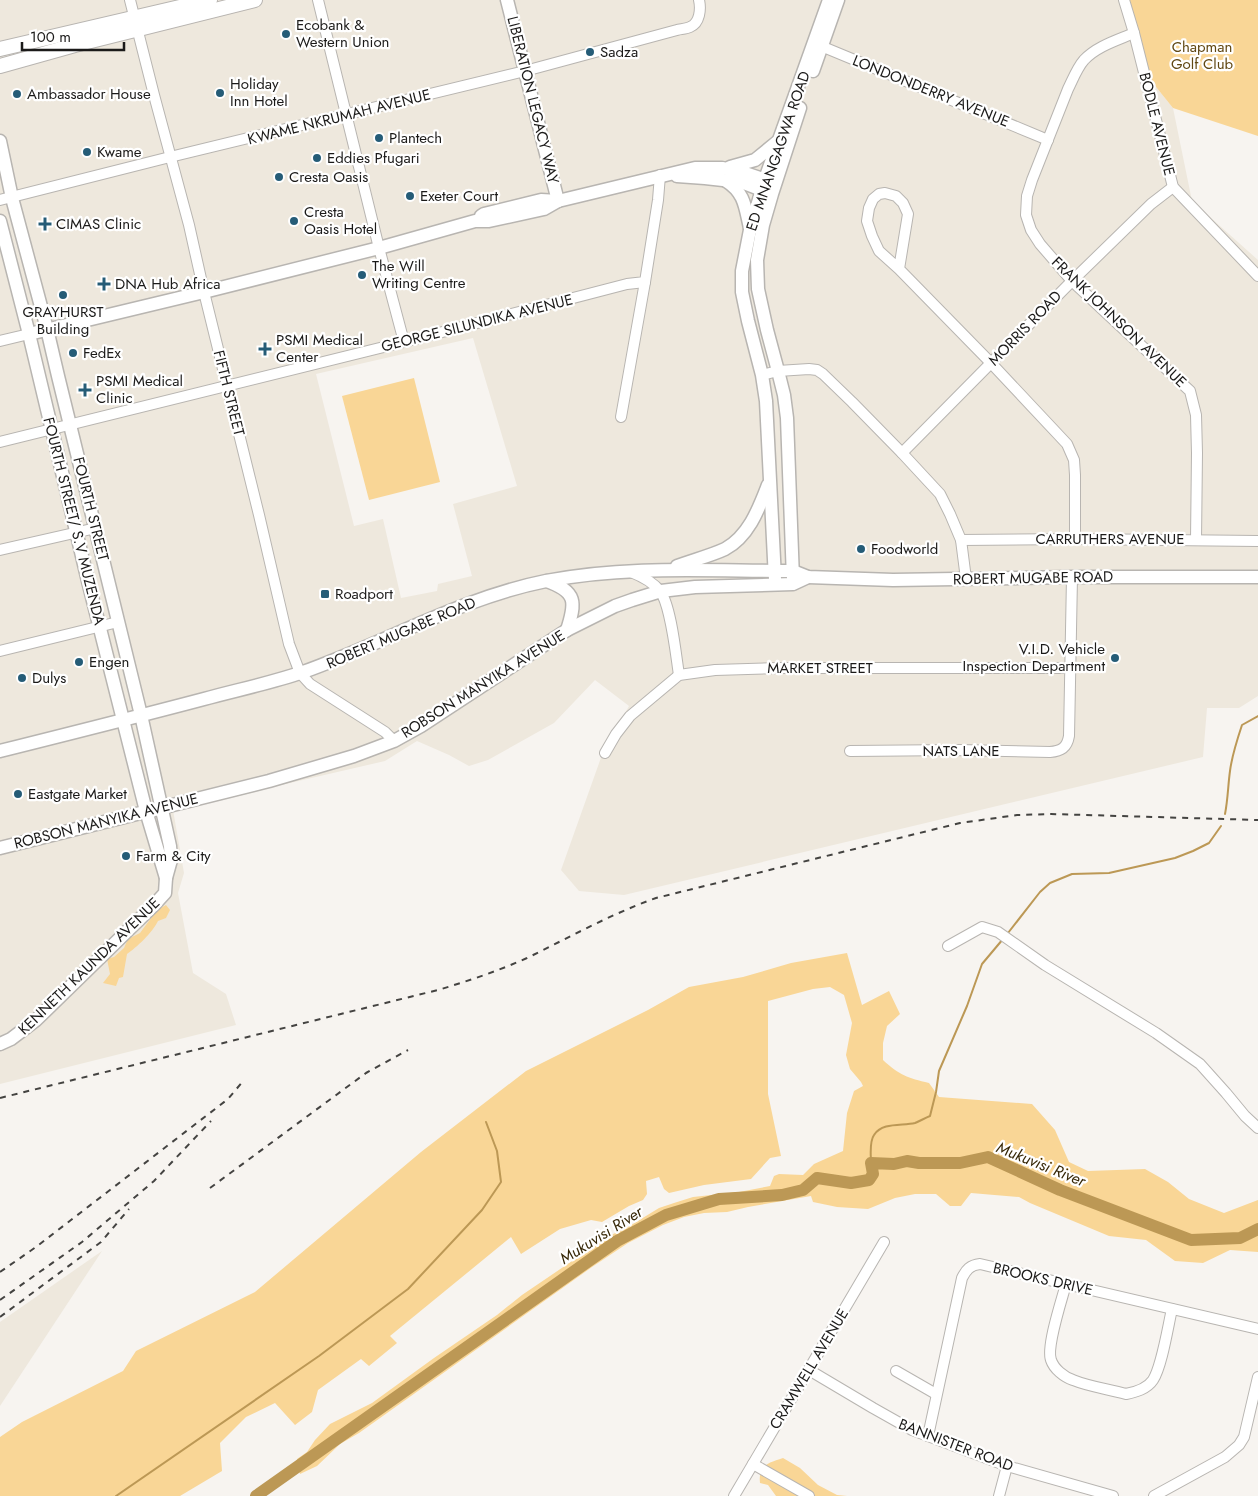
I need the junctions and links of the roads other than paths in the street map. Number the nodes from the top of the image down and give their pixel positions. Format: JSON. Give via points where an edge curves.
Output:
{"nodes":[{"id":1,"x":130,"y":0,"type":"edge"},
{"id":2,"x":210,"y":0,"type":"edge"},
{"id":3,"x":255,"y":0,"type":"edge"},
{"id":4,"x":318,"y":0,"type":"edge"},
{"id":5,"x":507,"y":0,"type":"edge"},
{"id":6,"x":699,"y":0,"type":"edge"},
{"id":7,"x":829,"y":0,"type":"edge"},
{"id":8,"x":838,"y":0,"type":"edge"},
{"id":9,"x":1124,"y":0,"type":"edge"},
{"id":10,"x":136,"y":24,"type":"junction"},
{"id":11,"x":1134,"y":33,"type":"junction"},
{"id":12,"x":818,"y":45,"type":"junction"},
{"id":13,"x":0,"y":49,"type":"edge"},
{"id":14,"x":0,"y":66,"type":"edge"},
{"id":15,"x":525,"y":72,"type":"junction"},
{"id":16,"x":347,"y":115,"type":"junction"},
{"id":17,"x":779,"y":140,"type":"junction"},
{"id":18,"x":1048,"y":140,"type":"junction"},
{"id":19,"x":0,"y":141,"type":"edge"},
{"id":20,"x":170,"y":157,"type":"junction"},
{"id":21,"x":723,"y":174,"type":"junction"},
{"id":22,"x":660,"y":175,"type":"junction"},
{"id":23,"x":769,"y":186,"type":"junction"},
{"id":24,"x":1173,"y":187,"type":"junction"},
{"id":25,"x":6,"y":199,"type":"edge"},
{"id":26,"x":558,"y":201,"type":"junction"},
{"id":27,"x":0,"y":221,"type":"edge"},
{"id":28,"x":750,"y":230,"type":"junction"},
{"id":29,"x":379,"y":248,"type":"junction"},
{"id":30,"x":899,"y":269,"type":"junction"},
{"id":31,"x":1258,"y":276,"type":"edge"},
{"id":32,"x":1072,"y":280,"type":"junction"},
{"id":33,"x":646,"y":282,"type":"junction"},
{"id":34,"x":204,"y":292,"type":"junction"},
{"id":35,"x":48,"y":329,"type":"junction"},
{"id":36,"x":29,"y":334,"type":"junction"},
{"id":37,"x":0,"y":340,"type":"edge"},
{"id":38,"x":404,"y":342,"type":"junction"},
{"id":39,"x":991,"y":364,"type":"junction"},
{"id":40,"x":778,"y":371,"type":"junction"},
{"id":41,"x":762,"y":375,"type":"junction"},
{"id":42,"x":227,"y":386,"type":"junction"},
{"id":43,"x":621,"y":417,"type":"dead end"},
{"id":44,"x":70,"y":425,"type":"junction"},
{"id":45,"x":52,"y":430,"type":"junction"},
{"id":46,"x":0,"y":442,"type":"edge"},
{"id":47,"x":902,"y":452,"type":"junction"},
{"id":48,"x":770,"y":480,"type":"junction"},
{"id":49,"x":96,"y":528,"type":"junction"},
{"id":50,"x":76,"y":532,"type":"junction"},
{"id":51,"x":1075,"y":539,"type":"junction"},
{"id":52,"x":961,"y":540,"type":"junction"},
{"id":53,"x":1196,"y":540,"type":"junction"},
{"id":54,"x":1258,"y":541,"type":"edge"},
{"id":55,"x":0,"y":550,"type":"edge"},
{"id":56,"x":670,"y":569,"type":"junction"},
{"id":57,"x":774,"y":571,"type":"junction"},
{"id":58,"x":631,"y":572,"type":"junction"},
{"id":59,"x":1072,"y":577,"type":"junction"},
{"id":60,"x":1258,"y":577,"type":"edge"},
{"id":61,"x":793,"y":578,"type":"junction"},
{"id":62,"x":966,"y":579,"type":"junction"},
{"id":63,"x":547,"y":581,"type":"junction"},
{"id":64,"x":775,"y":584,"type":"junction"},
{"id":65,"x":660,"y":591,"type":"junction"},
{"id":66,"x":118,"y":622,"type":"junction"},
{"id":67,"x":100,"y":627,"type":"junction"},
{"id":68,"x":567,"y":630,"type":"junction"},
{"id":69,"x":0,"y":651,"type":"edge"},
{"id":70,"x":1070,"y":668,"type":"junction"},
{"id":71,"x":300,"y":673,"type":"junction"},
{"id":72,"x":679,"y":675,"type":"junction"},
{"id":73,"x":141,"y":715,"type":"junction"},
{"id":74,"x":124,"y":721,"type":"junction"},
{"id":75,"x":394,"y":740,"type":"junction"},
{"id":76,"x":0,"y":751,"type":"edge"},
{"id":77,"x":850,"y":751,"type":"dead end"},
{"id":78,"x":605,"y":753,"type":"dead end"},
{"id":79,"x":161,"y":808,"type":"junction"},
{"id":80,"x":146,"y":811,"type":"junction"},
{"id":81,"x":0,"y":848,"type":"edge"},
{"id":82,"x":166,"y":878,"type":"junction"},
{"id":83,"x":948,"y":946,"type":"dead end"},
{"id":84,"x":0,"y":1044,"type":"edge"},
{"id":85,"x":1258,"y":1128,"type":"edge"},
{"id":86,"x":884,"y":1242,"type":"dead end"},
{"id":87,"x":1066,"y":1284,"type":"junction"},
{"id":88,"x":1172,"y":1309,"type":"junction"},
{"id":89,"x":1258,"y":1329,"type":"edge"},
{"id":90,"x":809,"y":1370,"type":"junction"},
{"id":91,"x":896,"y":1371,"type":"dead end"},
{"id":92,"x":1258,"y":1377,"type":"edge"},
{"id":93,"x":936,"y":1394,"type":"junction"},
{"id":94,"x":928,"y":1436,"type":"junction"},
{"id":95,"x":753,"y":1464,"type":"junction"},
{"id":96,"x":1008,"y":1466,"type":"junction"},
{"id":97,"x":734,"y":1496,"type":"edge"},
{"id":98,"x":808,"y":1496,"type":"edge"},
{"id":99,"x":999,"y":1496,"type":"edge"},
{"id":100,"x":1113,"y":1496,"type":"edge"},
{"id":101,"x":1154,"y":1496,"type":"edge"}],
"edges":[{"from":1,"to":10,"type":"street","name":"FIFTH STREET"},
{"from":2,"to":10,"type":"highway"},
{"from":3,"to":10,"type":"highway"},
{"from":4,"to":16,"type":"street"},
{"from":5,"to":15,"type":"main road","name":"LIBERATION LEGACY WAY"},
{"from":6,"to":15,"type":"street","name":"KWAME NKRUMAH AVENUE","via":[[701,8],[696,23],[690,28]]},
{"from":7,"to":12,"type":"main road","name":"ED MNANGAGWA ROAD"},
{"from":8,"to":12,"type":"main road","name":"ED MNANGAGWA ROAD"},
{"from":9,"to":11,"type":"street","name":"BODLE AVENUE"},
{"from":10,"to":13,"type":"highway"},
{"from":10,"to":14,"type":"highway"},
{"from":10,"to":20,"type":"street","name":"FIFTH STREET"},
{"from":11,"to":18,"type":"street","name":"FRANK JOHNSON AVENUE","via":[[1097,50],[1084,60],[1068,88]]},
{"from":11,"to":24,"type":"street","name":"BODLE AVENUE"},
{"from":12,"to":17,"type":"main road","name":"ED MNANGAGWA ROAD"},
{"from":12,"to":18,"type":"street","name":"LONDONDERRY AVENUE"},
{"from":12,"to":23,"type":"main road","name":"ED MNANGAGWA ROAD","via":[[796,118]]},
{"from":15,"to":16,"type":"street","name":"KWAME NKRUMAH AVENUE"},
{"from":15,"to":26,"type":"main road","name":"LIBERATION LEGACY WAY"},
{"from":16,"to":20,"type":"street","name":"KWAME NKRUMAH AVENUE"},
{"from":16,"to":29,"type":"street"},
{"from":17,"to":21,"type":"main road","via":[[755,160]]},
{"from":17,"to":23,"type":"main road","name":"ED MNANGAGWA ROAD"},
{"from":18,"to":32,"type":"street","name":"FRANK JOHNSON AVENUE","via":[[1027,196],[1026,215],[1031,230]]},
{"from":19,"to":25,"type":"main road","name":"FOURTH STREET"},
{"from":20,"to":25,"type":"street","name":"KWAME NKRUMAH AVENUE"},
{"from":20,"to":34,"type":"street","name":"FIFTH STREET"},
{"from":21,"to":22,"type":"main road","via":[[695,168]]},
{"from":21,"to":23,"type":"main road","via":[[741,182]]},
{"from":21,"to":28,"type":"main road","via":[[739,192]]},
{"from":22,"to":26,"type":"main road"},
{"from":22,"to":33,"type":"street"},
{"from":23,"to":28,"type":"main road","name":"ED MNANGAGWA ROAD"},
{"from":23,"to":40,"type":"main road","name":"ED MNANGAGWA ROAD","via":[[757,274],[762,312]]},
{"from":24,"to":31,"type":"street","name":"BODLE AVENUE"},
{"from":24,"to":32,"type":"street","name":"MORRIS ROAD"},
{"from":25,"to":35,"type":"main road","name":"FOURTH STREET"},
{"from":26,"to":29,"type":"main road","via":[[541,200],[493,211],[475,221]]},
{"from":27,"to":36,"type":"main road","name":"FOURTH STREET/ S.V MUZENDA"},
{"from":28,"to":41,"type":"main road","name":"ED MNANGAGWA ROAD","via":[[742,271],[742,292]]},
{"from":29,"to":34,"type":"main road"},
{"from":29,"to":38,"type":"street"},
{"from":30,"to":30,"type":"street","via":[[879,251],[867,220],[873,199],[879,194],[896,196],[908,214]]},
{"from":30,"to":39,"type":"street"},
{"from":32,"to":39,"type":"street","name":"MORRIS ROAD"},
{"from":32,"to":53,"type":"street","name":"FRANK JOHNSON AVENUE","via":[[1190,391],[1196,415]]},
{"from":33,"to":38,"type":"street","name":"GEORGE SILUNDIKA AVENUE","via":[[627,284]]},
{"from":33,"to":43,"type":"street"},
{"from":34,"to":35,"type":"main road"},
{"from":34,"to":42,"type":"street","name":"FIFTH STREET"},
{"from":35,"to":36,"type":"main road"},
{"from":35,"to":44,"type":"main road","name":"FOURTH STREET"},
{"from":36,"to":37,"type":"street"},
{"from":36,"to":45,"type":"main road","name":"FOURTH STREET/ S.V MUZENDA"},
{"from":38,"to":42,"type":"street","name":"GEORGE SILUNDIKA AVENUE"},
{"from":39,"to":47,"type":"street","name":"MORRIS ROAD"},
{"from":39,"to":51,"type":"street","via":[[1067,444],[1074,460]]},
{"from":40,"to":41,"type":"street"},
{"from":40,"to":47,"type":"street","via":[[817,370]]},
{"from":40,"to":61,"type":"main road","name":"ED MNANGAGWA ROAD","via":[[787,418]]},
{"from":41,"to":48,"type":"main road","name":"ED MNANGAGWA ROAD"},
{"from":42,"to":44,"type":"street","name":"GEORGE SILUNDIKA AVENUE"},
{"from":42,"to":71,"type":"street","name":"FIFTH STREET","via":[[289,644]]},
{"from":44,"to":45,"type":"street","name":"GEORGE SILUNDIKA AVENUE"},
{"from":44,"to":49,"type":"main road","name":"FOURTH STREET"},
{"from":45,"to":46,"type":"street","name":"GEORGE SILUNDIKA AVENUE"},
{"from":45,"to":50,"type":"main road","name":"FOURTH STREET/ S.V MUZENDA"},
{"from":47,"to":52,"type":"street","via":[[940,494]]},
{"from":48,"to":56,"type":"main road","via":[[755,516],[739,539],[727,548]]},
{"from":48,"to":57,"type":"main road","name":"ED MNANGAGWA ROAD"},
{"from":49,"to":50,"type":"street"},
{"from":49,"to":66,"type":"main road","name":"FOURTH STREET"},
{"from":50,"to":55,"type":"street"},
{"from":50,"to":67,"type":"main road","name":"FOURTH STREET/ S.V MUZENDA"},
{"from":51,"to":52,"type":"street","name":"CARRUTHERS AVENUE"},
{"from":51,"to":53,"type":"street","name":"CARRUTHERS AVENUE"},
{"from":52,"to":62,"type":"street"},
{"from":53,"to":54,"type":"street","name":"CARRUTHERS AVENUE"},
{"from":56,"to":57,"type":"main road","name":"ROBERT MUGABE ROAD"},
{"from":56,"to":58,"type":"main road","name":"ROBERT MUGABE ROAD"},
{"from":57,"to":61,"type":"main road","name":"ROBERT MUGABE ROAD"},
{"from":57,"to":64,"type":"main road","name":"ED MNANGAGWA ROAD"},
{"from":58,"to":63,"type":"main road","name":"ROBERT MUGABE ROAD","via":[[588,574]]},
{"from":58,"to":65,"type":"street"},
{"from":59,"to":60,"type":"main road","name":"ROBERT MUGABE ROAD"},
{"from":59,"to":62,"type":"main road","name":"ROBERT MUGABE ROAD"},
{"from":59,"to":70,"type":"street"},
{"from":61,"to":62,"type":"main road","name":"ROBERT MUGABE ROAD"},
{"from":61,"to":64,"type":"main road","name":"ROBSON MANYIKA AVENUE"},
{"from":63,"to":68,"type":"main road","via":[[570,595],[572,609]]},
{"from":63,"to":71,"type":"main road","name":"ROBERT MUGABE ROAD","via":[[460,606]]},
{"from":64,"to":65,"type":"main road","name":"ROBSON MANYIKA AVENUE"},
{"from":65,"to":68,"type":"main road","name":"ROBSON MANYIKA AVENUE","via":[[615,606]]},
{"from":65,"to":72,"type":"street","via":[[668,611]]},
{"from":66,"to":67,"type":"street"},
{"from":66,"to":73,"type":"main road","name":"FOURTH STREET"},
{"from":67,"to":69,"type":"street"},
{"from":67,"to":74,"type":"main road","name":"FOURTH STREET/ S.V MUZENDA"},
{"from":68,"to":75,"type":"main road","name":"ROBSON MANYIKA AVENUE","via":[[421,726]]},
{"from":70,"to":72,"type":"street","name":"MARKET STREET","via":[[780,668]]},
{"from":70,"to":77,"type":"street","name":"NATS LANE","via":[[1068,743],[1061,750]]},
{"from":71,"to":73,"type":"main road","name":"ROBERT MUGABE ROAD"},
{"from":71,"to":75,"type":"street","name":"FIFTH STREET","via":[[310,684]]},
{"from":72,"to":78,"type":"street","via":[[630,716]]},
{"from":73,"to":74,"type":"main road","name":"ROBERT MUGABE ROAD"},
{"from":73,"to":79,"type":"main road","name":"FOURTH STREET"},
{"from":74,"to":76,"type":"main road","name":"ROBERT MUGABE ROAD"},
{"from":74,"to":80,"type":"main road","name":"FOURTH STREET/ S.V MUZENDA"},
{"from":75,"to":79,"type":"main road","name":"ROBSON MANYIKA AVENUE","via":[[354,756],[269,781]]},
{"from":79,"to":80,"type":"main road","name":"ROBSON MANYIKA AVENUE"},
{"from":79,"to":82,"type":"main road","name":"FOURTH STREET","via":[[170,846],[171,860]]},
{"from":80,"to":81,"type":"main road","name":"ROBSON MANYIKA AVENUE"},
{"from":80,"to":82,"type":"main road","name":"FOURTH STREET/ S.V MUZENDA"},
{"from":82,"to":84,"type":"main road","name":"KENNETH KAUNDA AVENUE","via":[[165,893],[154,905],[36,1020]]},
{"from":83,"to":85,"type":"street","via":[[982,927],[998,932],[1200,1064]]},
{"from":86,"to":90,"type":"street","name":"CRAMWELL AVENUE"},
{"from":87,"to":88,"type":"street","name":"BROOKS DRIVE"},
{"from":87,"to":88,"type":"street","via":[[1052,1341],[1051,1360],[1063,1375],[1073,1380],[1126,1394],[1152,1381],[1158,1369]]},
{"from":87,"to":93,"type":"street","name":"BROOKS DRIVE","via":[[980,1264],[969,1267],[962,1278]]},
{"from":88,"to":89,"type":"street","name":"BROOKS DRIVE"},
{"from":90,"to":94,"type":"street","name":"BANNISTER ROAD","via":[[898,1423]]},
{"from":90,"to":95,"type":"street","name":"CRAMWELL AVENUE"},
{"from":91,"to":93,"type":"street"},
{"from":92,"to":101,"type":"street","via":[[1240,1445],[1225,1457]]},
{"from":93,"to":94,"type":"street","name":"BROOKS DRIVE"},
{"from":94,"to":96,"type":"street","name":"BANNISTER ROAD"},
{"from":95,"to":97,"type":"street","name":"CRAMWELL AVENUE"},
{"from":95,"to":98,"type":"street"},
{"from":96,"to":99,"type":"street"},
{"from":96,"to":100,"type":"street","name":"BANNISTER ROAD"}]}
